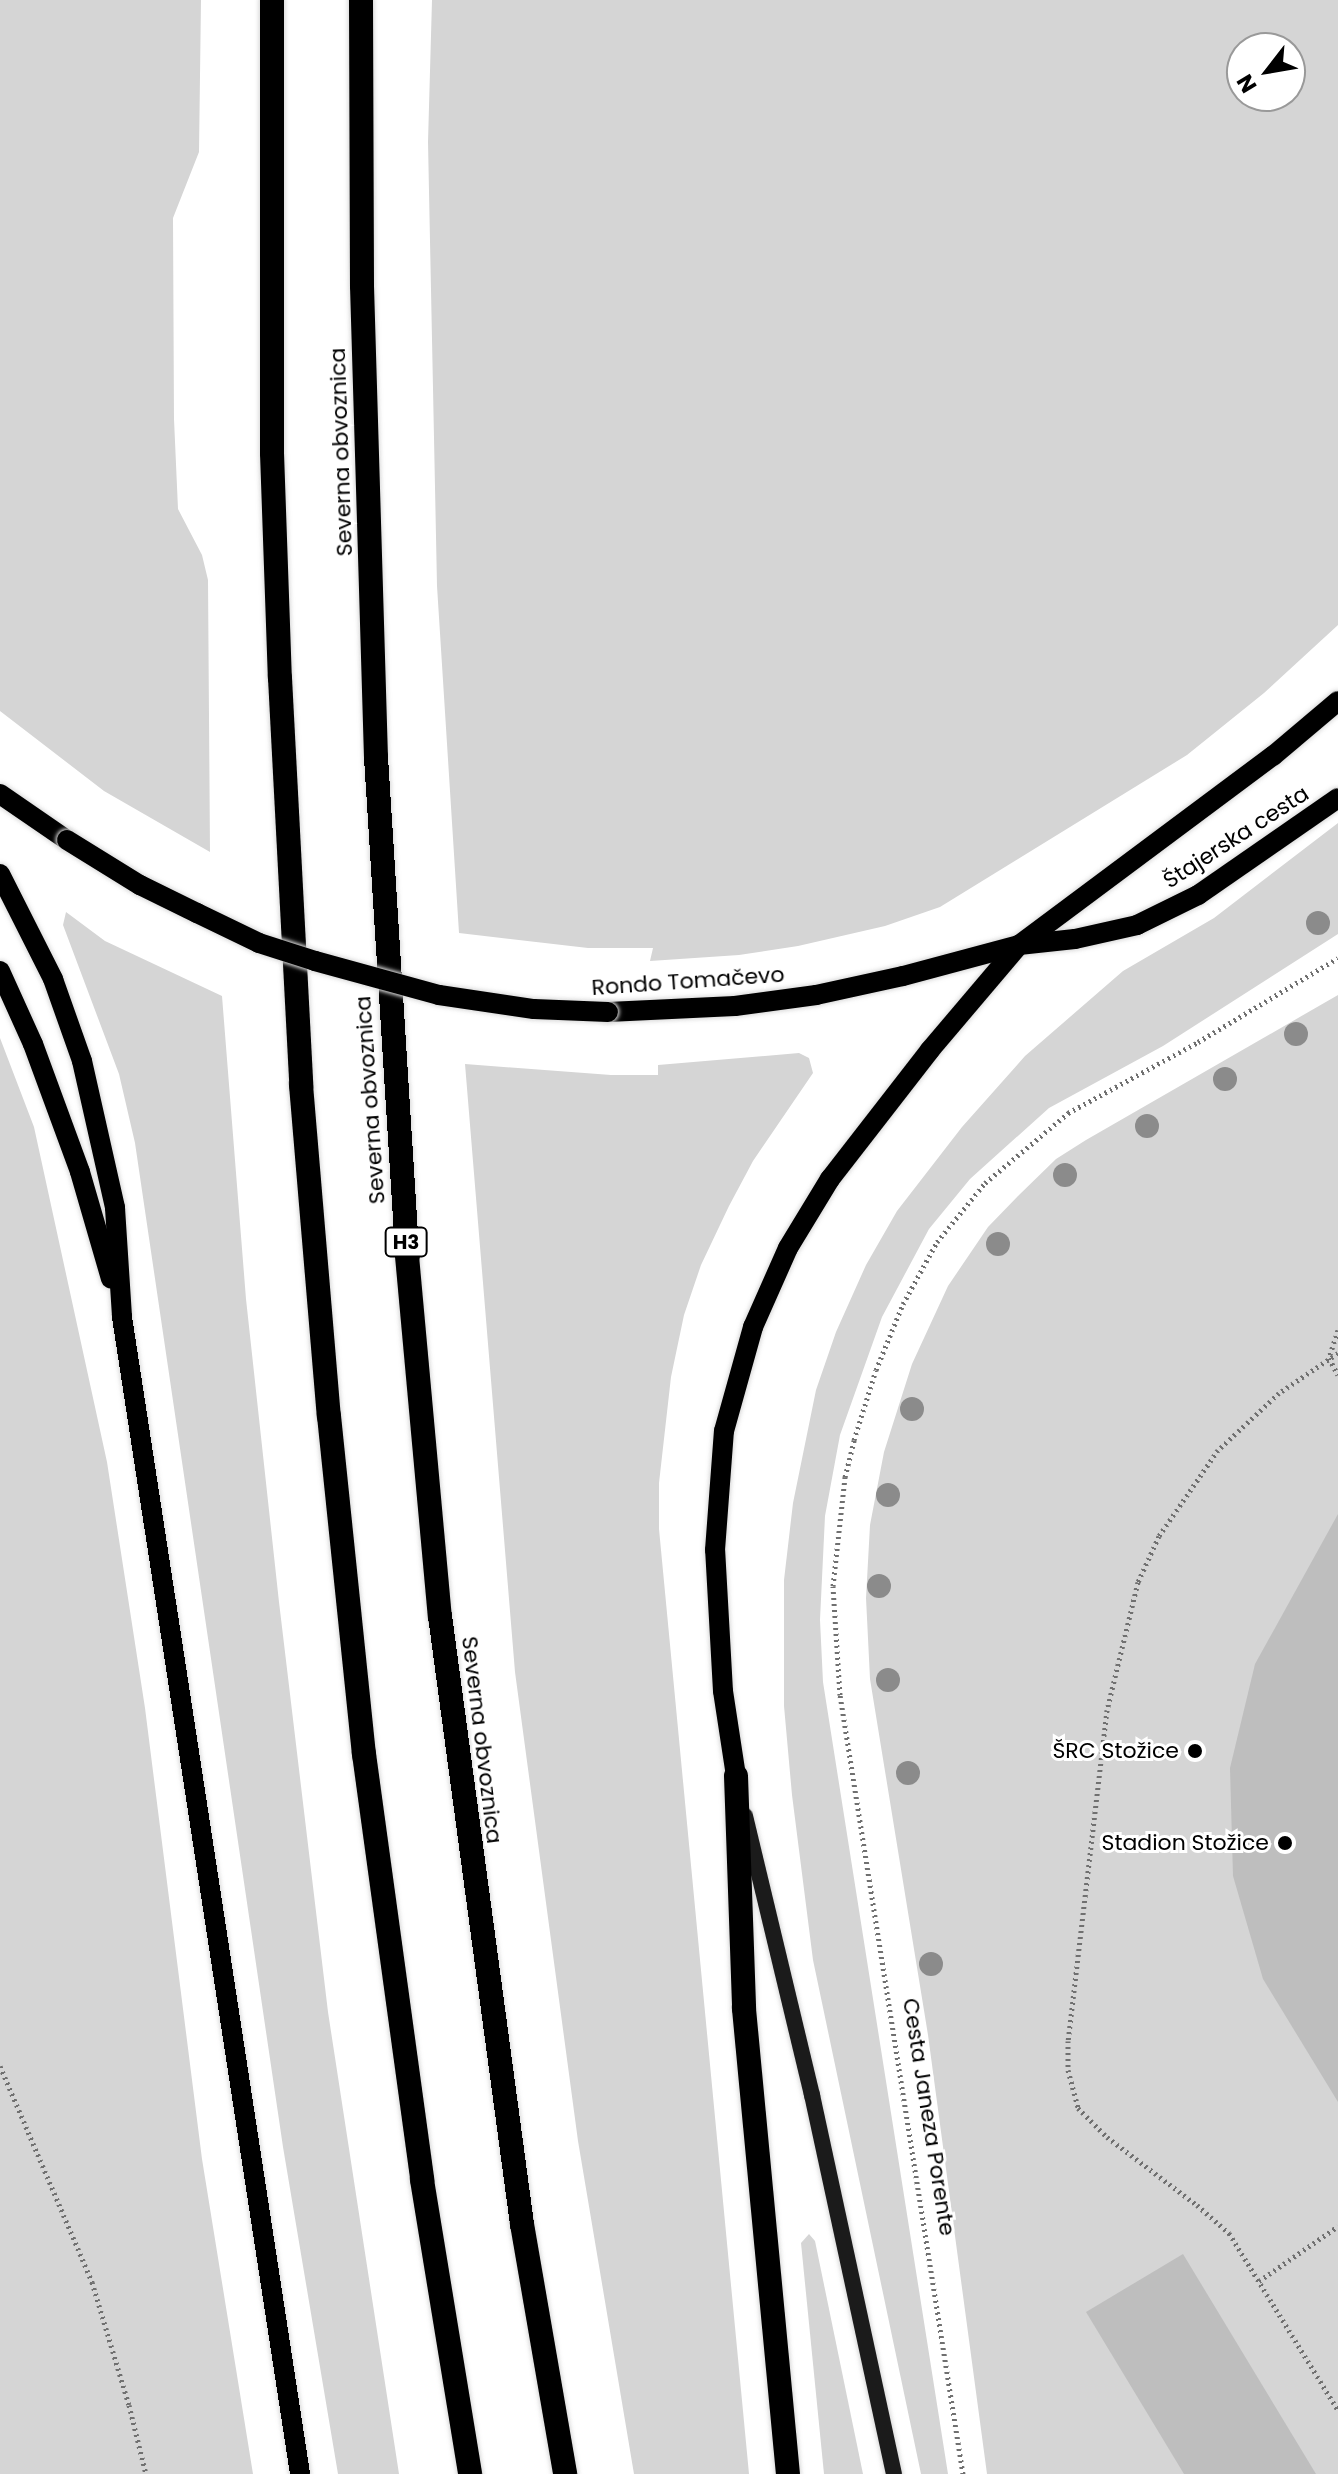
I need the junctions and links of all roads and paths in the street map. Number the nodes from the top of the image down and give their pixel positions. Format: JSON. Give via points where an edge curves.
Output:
{"nodes":[{"id":1,"x":272,"y":0,"type":"edge"},
{"id":2,"x":361,"y":0,"type":"edge"},
{"id":3,"x":1338,"y":701,"type":"edge"},
{"id":4,"x":0,"y":794,"type":"edge"},
{"id":5,"x":1338,"y":798,"type":"edge"},
{"id":6,"x":0,"y":874,"type":"edge"},
{"id":7,"x":1019,"y":945,"type":"junction"},
{"id":8,"x":1338,"y":958,"type":"edge"},
{"id":9,"x":0,"y":971,"type":"edge"},
{"id":10,"x":122,"y":1317,"type":"junction"},
{"id":11,"x":1338,"y":1330,"type":"edge"},
{"id":12,"x":1338,"y":1353,"type":"edge"},
{"id":13,"x":1329,"y":1358,"type":"junction"},
{"id":14,"x":1338,"y":1375,"type":"edge"},
{"id":15,"x":736,"y":1776,"type":"junction"},
{"id":16,"x":0,"y":2066,"type":"edge"},
{"id":17,"x":1338,"y":2226,"type":"edge"},
{"id":18,"x":1259,"y":2281,"type":"junction"},
{"id":19,"x":1338,"y":2410,"type":"edge"},
{"id":20,"x":146,"y":2474,"type":"edge"},
{"id":21,"x":300,"y":2474,"type":"edge"},
{"id":22,"x":470,"y":2474,"type":"edge"},
{"id":23,"x":565,"y":2474,"type":"edge"},
{"id":24,"x":788,"y":2474,"type":"edge"},
{"id":25,"x":894,"y":2474,"type":"edge"},
{"id":26,"x":963,"y":2474,"type":"edge"}],
"edges":[{"from":1,"to":22,"type":"highway","via":[[272,453],[302,1101],[364,1754],[422,2180]]},
{"from":2,"to":23,"type":"highway","name":"Severna obvoznica","number":"H3","via":[[362,286],[375,741],[407,1256],[452,1709],[522,2224]]},
{"from":3,"to":7,"type":"main road","name":"Rondo Tomačevo","via":[[1273,756]]},
{"from":4,"to":7,"type":"main road","name":"Rondo Tomačevo","bridge":true,"via":[[140,885],[259,943],[439,995],[534,1009],[608,1012],[735,1006],[816,995]]},
{"from":5,"to":7,"type":"main road","name":"Štajerska cesta","via":[[1210,887],[1137,925]]},
{"from":6,"to":10,"type":"main road","via":[[53,979],[82,1061],[115,1208]]},
{"from":7,"to":15,"type":"main road","via":[[830,1179],[788,1248],[753,1327],[724,1431],[715,1550],[723,1691]]},
{"from":8,"to":26,"type":"path","name":"Cesta Janeza Porente","via":[[1068,1113],[985,1183],[937,1242],[903,1304],[880,1359],[845,1477],[834,1598],[840,1695]]},
{"from":9,"to":10,"type":"main road","via":[[80,1172]]},
{"from":10,"to":21,"type":"main road"},
{"from":11,"to":13,"type":"path"},
{"from":12,"to":13,"type":"path"},
{"from":13,"to":14,"type":"path"},
{"from":13,"to":18,"type":"path","via":[[1279,1393],[1218,1450],[1159,1536],[1138,1582],[1107,1710],[1068,2041],[1068,2070],[1078,2108],[1229,2233]]},
{"from":15,"to":24,"type":"highway","via":[[744,2009]]},
{"from":15,"to":25,"type":"main road","via":[[816,2110]]},
{"from":16,"to":20,"type":"path","via":[[92,2282]]},
{"from":17,"to":18,"type":"path"},
{"from":18,"to":19,"type":"path"}]}
